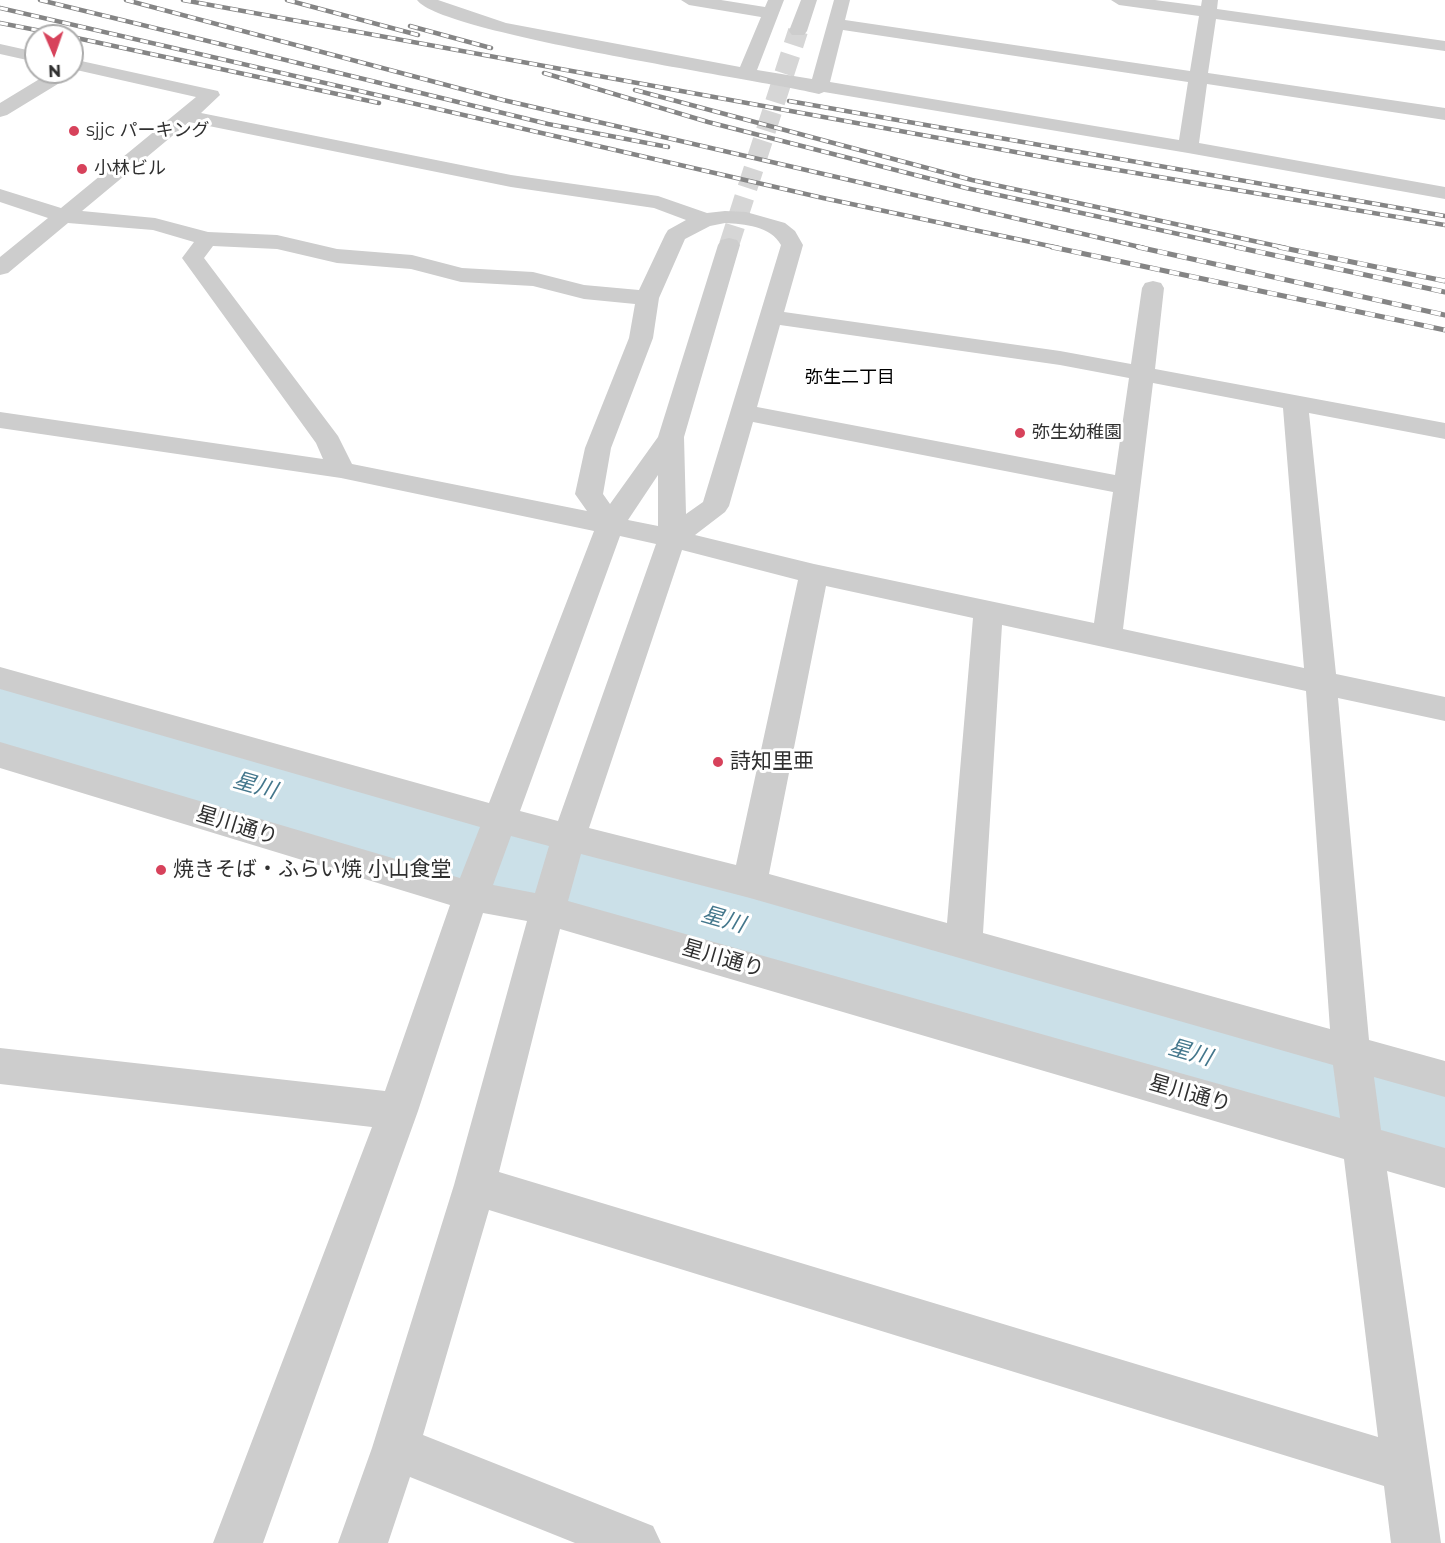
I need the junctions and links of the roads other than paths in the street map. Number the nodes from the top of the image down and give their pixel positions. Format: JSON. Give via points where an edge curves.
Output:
{"nodes":[{"id":1,"x":425,"y":0,"type":"edge"},
{"id":2,"x":689,"y":0,"type":"edge"},
{"id":3,"x":809,"y":0,"type":"edge"},
{"id":4,"x":842,"y":0,"type":"edge"},
{"id":5,"x":1119,"y":0,"type":"edge"},
{"id":6,"x":773,"y":6,"type":"edge"},
{"id":7,"x":1209,"y":6,"type":"edge"},
{"id":8,"x":837,"y":24,"type":"junction"},
{"id":9,"x":798,"y":31,"type":"tunnel mouth"},
{"id":10,"x":1445,"y":46,"type":"edge"},
{"id":11,"x":0,"y":49,"type":"edge"},
{"id":12,"x":24,"y":54,"type":"edge"},
{"id":13,"x":84,"y":70,"type":"edge"},
{"id":14,"x":746,"y":74,"type":"junction"},
{"id":15,"x":1199,"y":77,"type":"junction"},
{"id":16,"x":44,"y":84,"type":"edge"},
{"id":17,"x":819,"y":88,"type":"junction"},
{"id":18,"x":0,"y":111,"type":"edge"},
{"id":19,"x":1445,"y":114,"type":"edge"},
{"id":20,"x":186,"y":116,"type":"junction"},
{"id":21,"x":1188,"y":147,"type":"junction"},
{"id":22,"x":1445,"y":193,"type":"edge"},
{"id":23,"x":0,"y":195,"type":"edge"},
{"id":24,"x":65,"y":216,"type":"junction"},
{"id":25,"x":705,"y":220,"type":"junction"},
{"id":26,"x":207,"y":238,"type":"junction"},
{"id":27,"x":729,"y":245,"type":"tunnel mouth"},
{"id":28,"x":0,"y":268,"type":"edge"},
{"id":29,"x":1153,"y":288,"type":"dead end"},
{"id":30,"x":646,"y":298,"type":"junction"},
{"id":31,"x":770,"y":317,"type":"junction"},
{"id":32,"x":1142,"y":373,"type":"junction"},
{"id":33,"x":1295,"y":400,"type":"junction"},
{"id":34,"x":742,"y":412,"type":"junction"},
{"id":35,"x":0,"y":420,"type":"edge"},
{"id":36,"x":1445,"y":431,"type":"edge"},
{"id":37,"x":671,"y":437,"type":"junction"},
{"id":38,"x":341,"y":470,"type":"junction"},
{"id":39,"x":1127,"y":486,"type":"junction"},
{"id":40,"x":610,"y":525,"type":"junction"},
{"id":41,"x":672,"y":538,"type":"junction"},
{"id":42,"x":814,"y":574,"type":"junction"},
{"id":43,"x":988,"y":612,"type":"junction"},
{"id":44,"x":1107,"y":638,"type":"junction"},
{"id":45,"x":0,"y":678,"type":"edge"},
{"id":46,"x":1321,"y":682,"type":"junction"},
{"id":47,"x":1445,"y":709,"type":"edge"},
{"id":48,"x":3,"y":760,"type":"edge"},
{"id":49,"x":501,"y":820,"type":"junction"},
{"id":50,"x":570,"y":837,"type":"junction"},
{"id":51,"x":750,"y":883,"type":"junction"},
{"id":52,"x":471,"y":896,"type":"junction"},
{"id":53,"x":548,"y":909,"type":"junction"},
{"id":54,"x":964,"y":944,"type":"junction"},
{"id":55,"x":1351,"y":1053,"type":"junction"},
{"id":56,"x":0,"y":1066,"type":"edge"},
{"id":57,"x":1445,"y":1079,"type":"edge"},
{"id":58,"x":398,"y":1112,"type":"junction"},
{"id":59,"x":1362,"y":1143,"type":"junction"},
{"id":60,"x":1445,"y":1168,"type":"edge"},
{"id":61,"x":475,"y":1185,"type":"junction"},
{"id":62,"x":396,"y":1448,"type":"junction"},
{"id":63,"x":1406,"y":1469,"type":"junction"},
{"id":64,"x":238,"y":1543,"type":"edge"},
{"id":65,"x":363,"y":1543,"type":"edge"},
{"id":66,"x":636,"y":1543,"type":"edge"},
{"id":67,"x":1416,"y":1543,"type":"edge"}],
"edges":[{"from":1,"to":14,"type":"street","via":[[502,28]]},
{"from":2,"to":6,"type":"street"},
{"from":3,"to":9,"type":"street"},
{"from":4,"to":8,"type":"street"},
{"from":5,"to":7,"type":"street"},
{"from":6,"to":14,"type":"street"},
{"from":7,"to":10,"type":"street"},
{"from":7,"to":15,"type":"street"},
{"from":8,"to":15,"type":"street"},
{"from":8,"to":17,"type":"street"},
{"from":11,"to":12,"type":"street"},
{"from":13,"to":20,"type":"street","via":[[211,95]]},
{"from":14,"to":17,"type":"street"},
{"from":15,"to":19,"type":"street"},
{"from":15,"to":21,"type":"street"},
{"from":16,"to":18,"type":"street"},
{"from":17,"to":21,"type":"street"},
{"from":20,"to":24,"type":"street"},
{"from":20,"to":25,"type":"street","via":[[511,181],[658,202]]},
{"from":21,"to":22,"type":"street"},
{"from":23,"to":24,"type":"street"},
{"from":24,"to":26,"type":"street","via":[[155,224]]},
{"from":24,"to":28,"type":"street"},
{"from":25,"to":30,"type":"street","via":[[676,236]]},
{"from":25,"to":31,"type":"street","via":[[746,218],[777,228],[787,236],[792,245]]},
{"from":26,"to":30,"type":"street","via":[[277,242],[337,256],[412,262],[461,275],[533,279],[584,292]]},
{"from":26,"to":38,"type":"street","via":[[193,258],[329,442]]},
{"from":27,"to":37,"type":"street"},
{"from":29,"to":32,"type":"street"},
{"from":30,"to":40,"type":"street","via":[[642,338],[598,448],[589,494]]},
{"from":31,"to":32,"type":"street"},
{"from":31,"to":34,"type":"street"},
{"from":32,"to":33,"type":"street"},
{"from":32,"to":39,"type":"street"},
{"from":33,"to":36,"type":"street"},
{"from":33,"to":46,"type":"street"},
{"from":34,"to":39,"type":"street"},
{"from":34,"to":41,"type":"street","via":[[715,506]]},
{"from":35,"to":38,"type":"street"},
{"from":37,"to":40,"type":"street"},
{"from":37,"to":41,"type":"street"},
{"from":38,"to":40,"type":"street"},
{"from":39,"to":44,"type":"street"},
{"from":40,"to":41,"type":"street"},
{"from":40,"to":49,"type":"street"},
{"from":41,"to":42,"type":"street"},
{"from":41,"to":50,"type":"street"},
{"from":42,"to":43,"type":"street"},
{"from":42,"to":51,"type":"street"},
{"from":43,"to":44,"type":"street"},
{"from":43,"to":54,"type":"street"},
{"from":44,"to":46,"type":"street"},
{"from":45,"to":49,"type":"street"},
{"from":46,"to":47,"type":"street"},
{"from":46,"to":55,"type":"street"},
{"from":48,"to":52,"type":"street","name":"星川通り"},
{"from":49,"to":50,"type":"street"},
{"from":49,"to":52,"type":"street"},
{"from":50,"to":51,"type":"street"},
{"from":50,"to":53,"type":"street"},
{"from":51,"to":54,"type":"street"},
{"from":52,"to":53,"type":"street","name":"星川通り"},
{"from":52,"to":58,"type":"street"},
{"from":53,"to":59,"type":"street","name":"星川通り"},
{"from":53,"to":61,"type":"street"},
{"from":54,"to":55,"type":"street"},
{"from":55,"to":57,"type":"street"},
{"from":55,"to":59,"type":"street"},
{"from":56,"to":58,"type":"street"},
{"from":58,"to":64,"type":"street"},
{"from":59,"to":60,"type":"street","name":"星川通り"},
{"from":59,"to":63,"type":"street"},
{"from":61,"to":62,"type":"street"},
{"from":61,"to":63,"type":"street"},
{"from":62,"to":65,"type":"street"},
{"from":62,"to":66,"type":"street"},
{"from":63,"to":67,"type":"street"}]}
